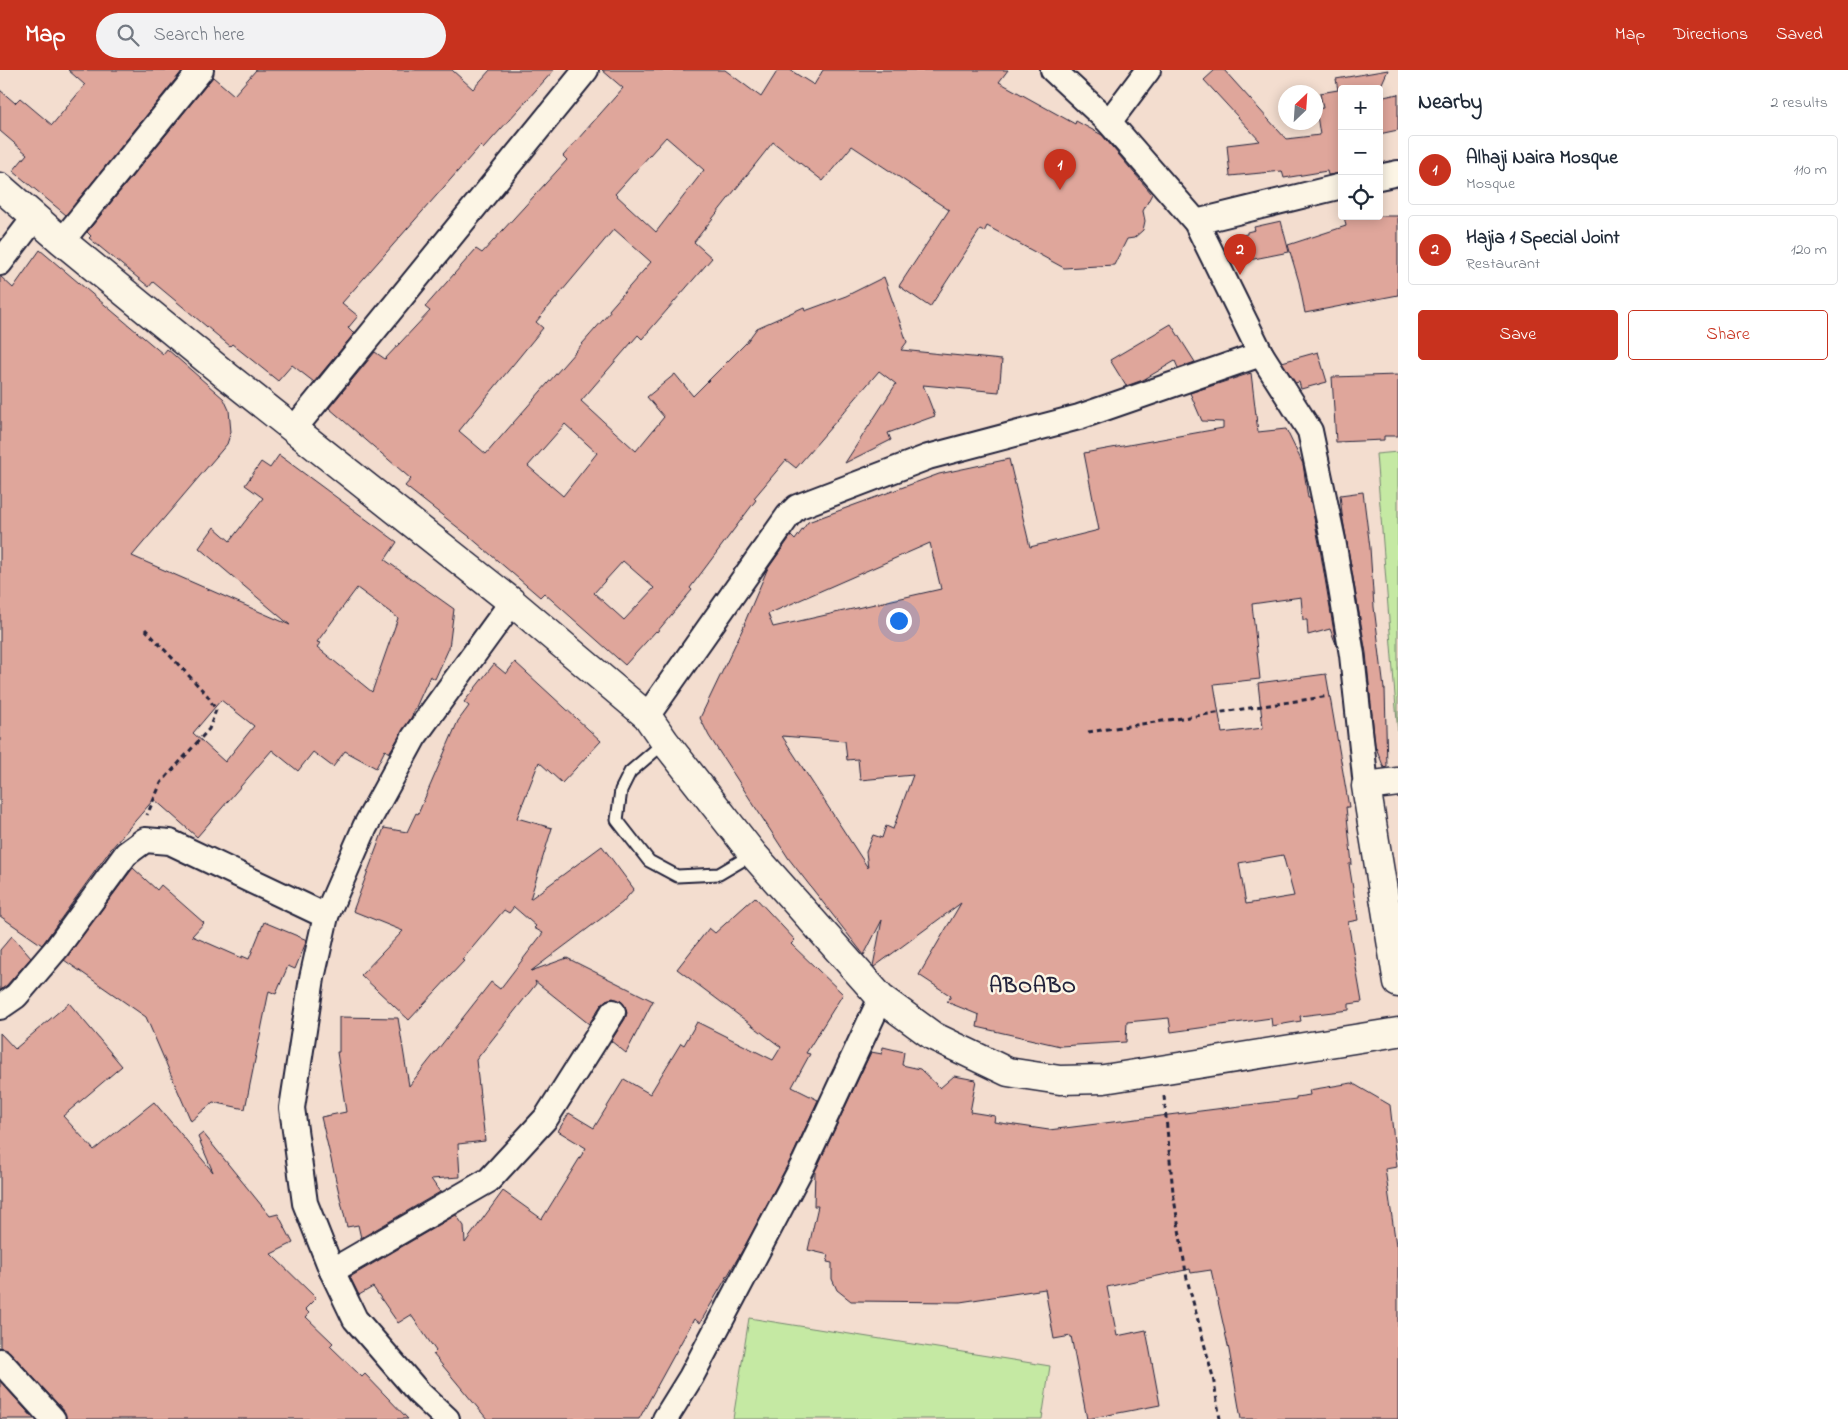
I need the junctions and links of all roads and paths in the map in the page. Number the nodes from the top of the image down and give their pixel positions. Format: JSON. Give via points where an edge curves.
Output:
{"nodes":[{"id":1,"x":201,"y":70,"type":"edge"},
{"id":2,"x":586,"y":70,"type":"edge"},
{"id":3,"x":1053,"y":70,"type":"edge"},
{"id":4,"x":1148,"y":70,"type":"edge"},
{"id":5,"x":1109,"y":122,"type":"junction"},
{"id":6,"x":1398,"y":173,"type":"edge"},
{"id":7,"x":1383,"y":176,"type":"edge"},
{"id":8,"x":0,"y":187,"type":"edge"},
{"id":9,"x":1338,"y":187,"type":"edge"},
{"id":10,"x":35,"y":217,"type":"junction"},
{"id":11,"x":1196,"y":222,"type":"junction"},
{"id":12,"x":62,"y":241,"type":"junction"},
{"id":13,"x":0,"y":263,"type":"edge"},
{"id":14,"x":1260,"y":354,"type":"junction"},
{"id":15,"x":294,"y":429,"type":"junction"},
{"id":16,"x":512,"y":602,"type":"junction"},
{"id":17,"x":145,"y":629,"type":"dead end"},
{"id":18,"x":1356,"y":692,"type":"junction"},
{"id":19,"x":647,"y":716,"type":"junction"},
{"id":20,"x":1088,"y":732,"type":"dead end"},
{"id":21,"x":665,"y":742,"type":"junction"},
{"id":22,"x":1398,"y":782,"type":"edge"},
{"id":23,"x":1366,"y":786,"type":"junction"},
{"id":24,"x":144,"y":840,"type":"junction"},
{"id":25,"x":753,"y":854,"type":"junction"},
{"id":26,"x":326,"y":916,"type":"junction"},
{"id":27,"x":1398,"y":983,"type":"edge"},
{"id":28,"x":881,"y":998,"type":"junction"},
{"id":29,"x":0,"y":1007,"type":"edge"},
{"id":30,"x":613,"y":1012,"type":"dead end"},
{"id":31,"x":1398,"y":1032,"type":"edge"},
{"id":32,"x":1161,"y":1070,"type":"junction"},
{"id":33,"x":332,"y":1270,"type":"junction"},
{"id":34,"x":0,"y":1362,"type":"edge"},
{"id":35,"x":53,"y":1419,"type":"edge"},
{"id":36,"x":447,"y":1419,"type":"edge"},
{"id":37,"x":665,"y":1419,"type":"edge"},
{"id":38,"x":1220,"y":1419,"type":"edge"}],
"edges":[{"from":1,"to":12,"type":"street"},
{"from":2,"to":15,"type":"street"},
{"from":3,"to":5,"type":"street"},
{"from":4,"to":5,"type":"street"},
{"from":5,"to":11,"type":"street"},
{"from":6,"to":7,"type":"street"},
{"from":8,"to":10,"type":"street"},
{"from":9,"to":11,"type":"street"},
{"from":10,"to":12,"type":"street"},
{"from":10,"to":13,"type":"street"},
{"from":11,"to":14,"type":"street"},
{"from":12,"to":15,"type":"street"},
{"from":14,"to":18,"type":"street","via":[[1310,431],[1334,540]]},
{"from":14,"to":19,"type":"street","via":[[1079,417],[928,457],[797,507]]},
{"from":15,"to":16,"type":"street"},
{"from":16,"to":19,"type":"street"},
{"from":16,"to":26,"type":"street","via":[[414,737],[365,827]]},
{"from":17,"to":24,"type":"path","via":[[207,695],[216,710],[209,729],[161,783],[147,813]]},
{"from":18,"to":20,"type":"path"},
{"from":18,"to":23,"type":"street"},
{"from":19,"to":21,"type":"street"},
{"from":21,"to":25,"type":"street"},
{"from":21,"to":25,"type":"lane","via":[[630,772],[621,790],[617,820],[649,861],[677,876],[719,874]]},
{"from":22,"to":23,"type":"street"},
{"from":23,"to":27,"type":"street"},
{"from":24,"to":26,"type":"street","via":[[170,842]]},
{"from":24,"to":29,"type":"street","via":[[126,854],[57,948],[16,996]]},
{"from":25,"to":28,"type":"street"},
{"from":26,"to":33,"type":"street","via":[[312,978],[292,1108],[305,1203]]},
{"from":28,"to":32,"type":"street","via":[[933,1036],[1008,1072],[1060,1080],[1104,1080]]},
{"from":28,"to":37,"type":"street","via":[[805,1161],[691,1377]]},
{"from":30,"to":33,"type":"street","via":[[546,1118],[489,1180]]},
{"from":31,"to":32,"type":"street"},
{"from":32,"to":38,"type":"path","via":[[1173,1192],[1187,1279],[1213,1377]]},
{"from":33,"to":36,"type":"street","via":[[355,1319],[419,1393]]},
{"from":34,"to":35,"type":"street"}]}
